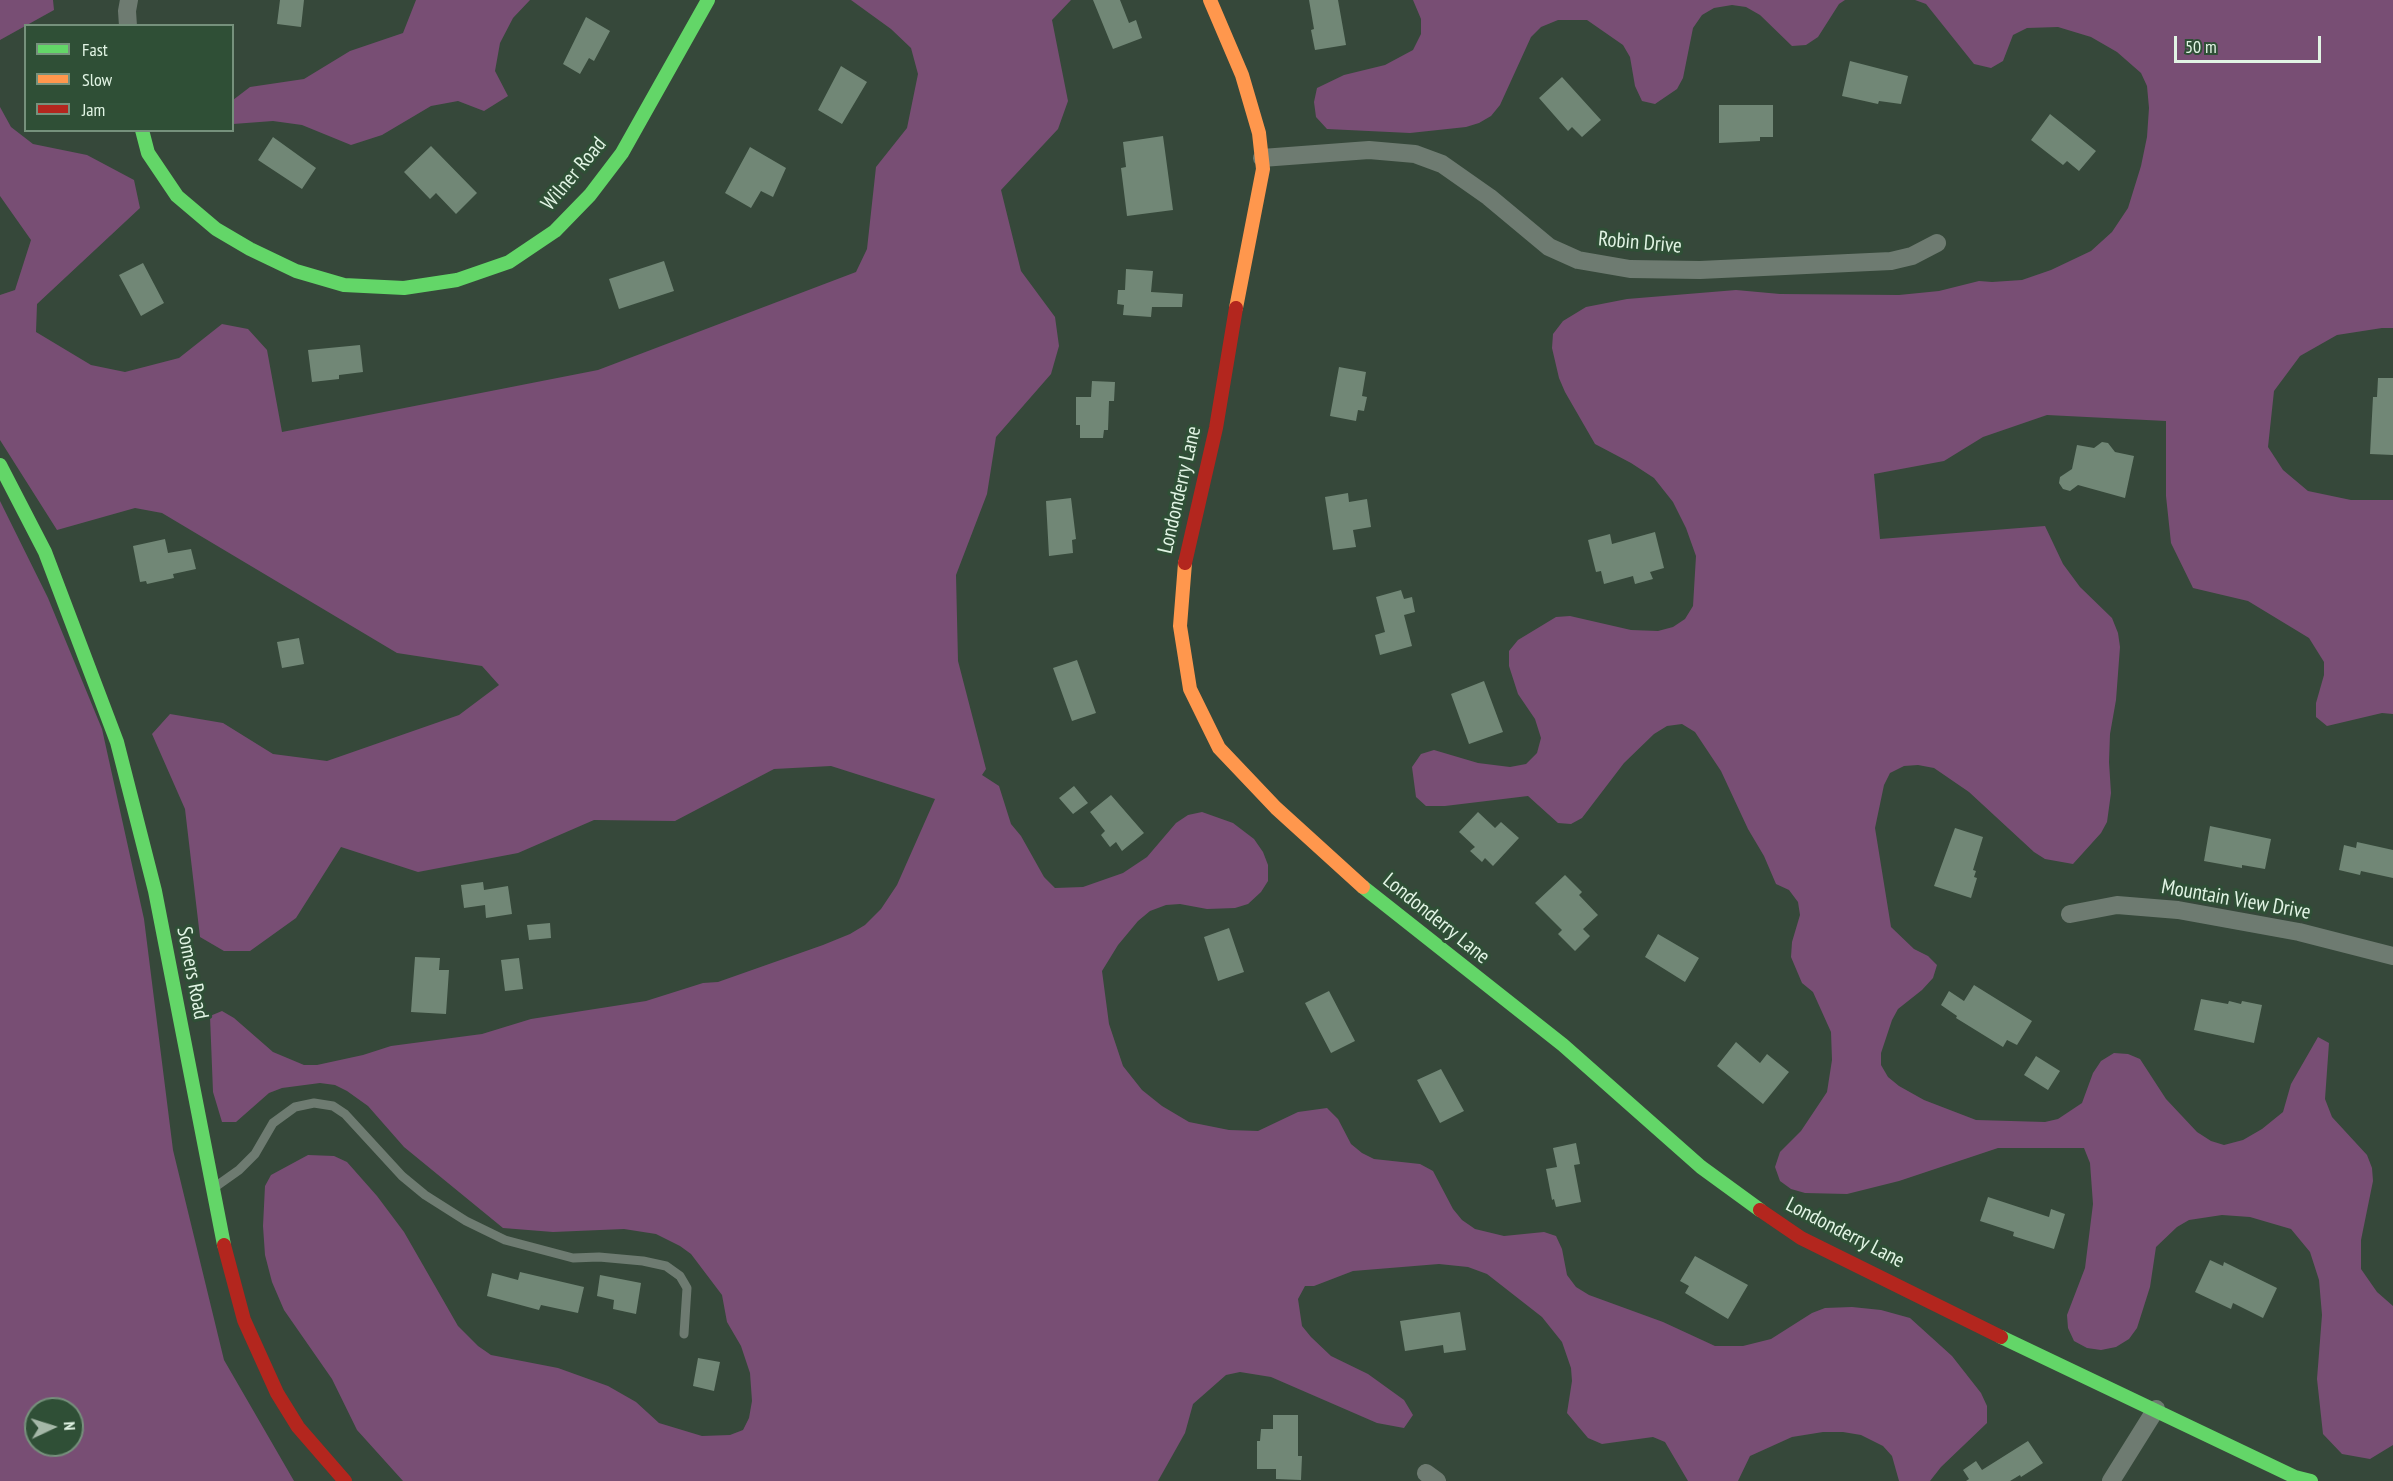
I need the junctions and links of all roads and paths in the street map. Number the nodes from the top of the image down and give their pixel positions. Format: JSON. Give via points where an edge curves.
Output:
{"nodes":[{"id":1,"x":129,"y":0,"type":"edge"},
{"id":2,"x":708,"y":0,"type":"edge"},
{"id":3,"x":1210,"y":0,"type":"edge"},
{"id":4,"x":128,"y":24,"type":"edge"},
{"id":5,"x":143,"y":132,"type":"edge"},
{"id":6,"x":1262,"y":158,"type":"junction"},
{"id":7,"x":1936,"y":243,"type":"dead end"},
{"id":8,"x":0,"y":465,"type":"edge"},
{"id":9,"x":2070,"y":914,"type":"dead end"},
{"id":10,"x":2393,"y":956,"type":"edge"},
{"id":11,"x":213,"y":1188,"type":"junction"},
{"id":12,"x":684,"y":1334,"type":"dead end"},
{"id":13,"x":2156,"y":1409,"type":"junction"},
{"id":14,"x":345,"y":1481,"type":"edge"},
{"id":15,"x":2111,"y":1481,"type":"edge"},
{"id":16,"x":2311,"y":1481,"type":"edge"}],
"edges":[{"from":1,"to":4,"type":"street"},
{"from":2,"to":5,"type":"street","name":"Wilner Road","via":[[622,153],[590,195],[555,231],[509,262],[457,280],[404,288],[344,285],[296,271],[216,229],[177,196],[148,153]]},
{"from":3,"to":6,"type":"street","name":"Londonderry Lane","via":[[1242,75],[1259,132]]},
{"from":6,"to":7,"type":"street","name":"Robin Drive","via":[[1368,150],[1415,154],[1442,164],[1549,247],[1578,260],[1630,269],[1700,270],[1892,261]]},
{"from":6,"to":13,"type":"street","name":"Londonderry Lane","via":[[1216,428],[1183,570],[1180,626],[1190,689],[1220,748],[1276,808],[1367,891],[1563,1045],[1692,1159],[1769,1217],[1801,1238]]},
{"from":8,"to":11,"type":"street","name":"Somers Road","via":[[57,579],[129,781],[153,880]]},
{"from":9,"to":10,"type":"street","name":"Mountain View Drive","via":[[2117,905],[2178,910],[2299,932]]},
{"from":11,"to":12,"type":"lane","via":[[239,1170],[255,1154],[273,1123],[295,1107],[314,1102],[333,1106],[425,1195],[495,1236],[573,1258],[599,1257],[666,1266],[680,1276],[687,1288]]},
{"from":11,"to":14,"type":"street","name":"Somers Road","via":[[232,1279],[260,1358],[298,1427]]},
{"from":13,"to":15,"type":"street"},
{"from":13,"to":16,"type":"street","name":"Londonderry Lane","via":[[2295,1477]]}]}
